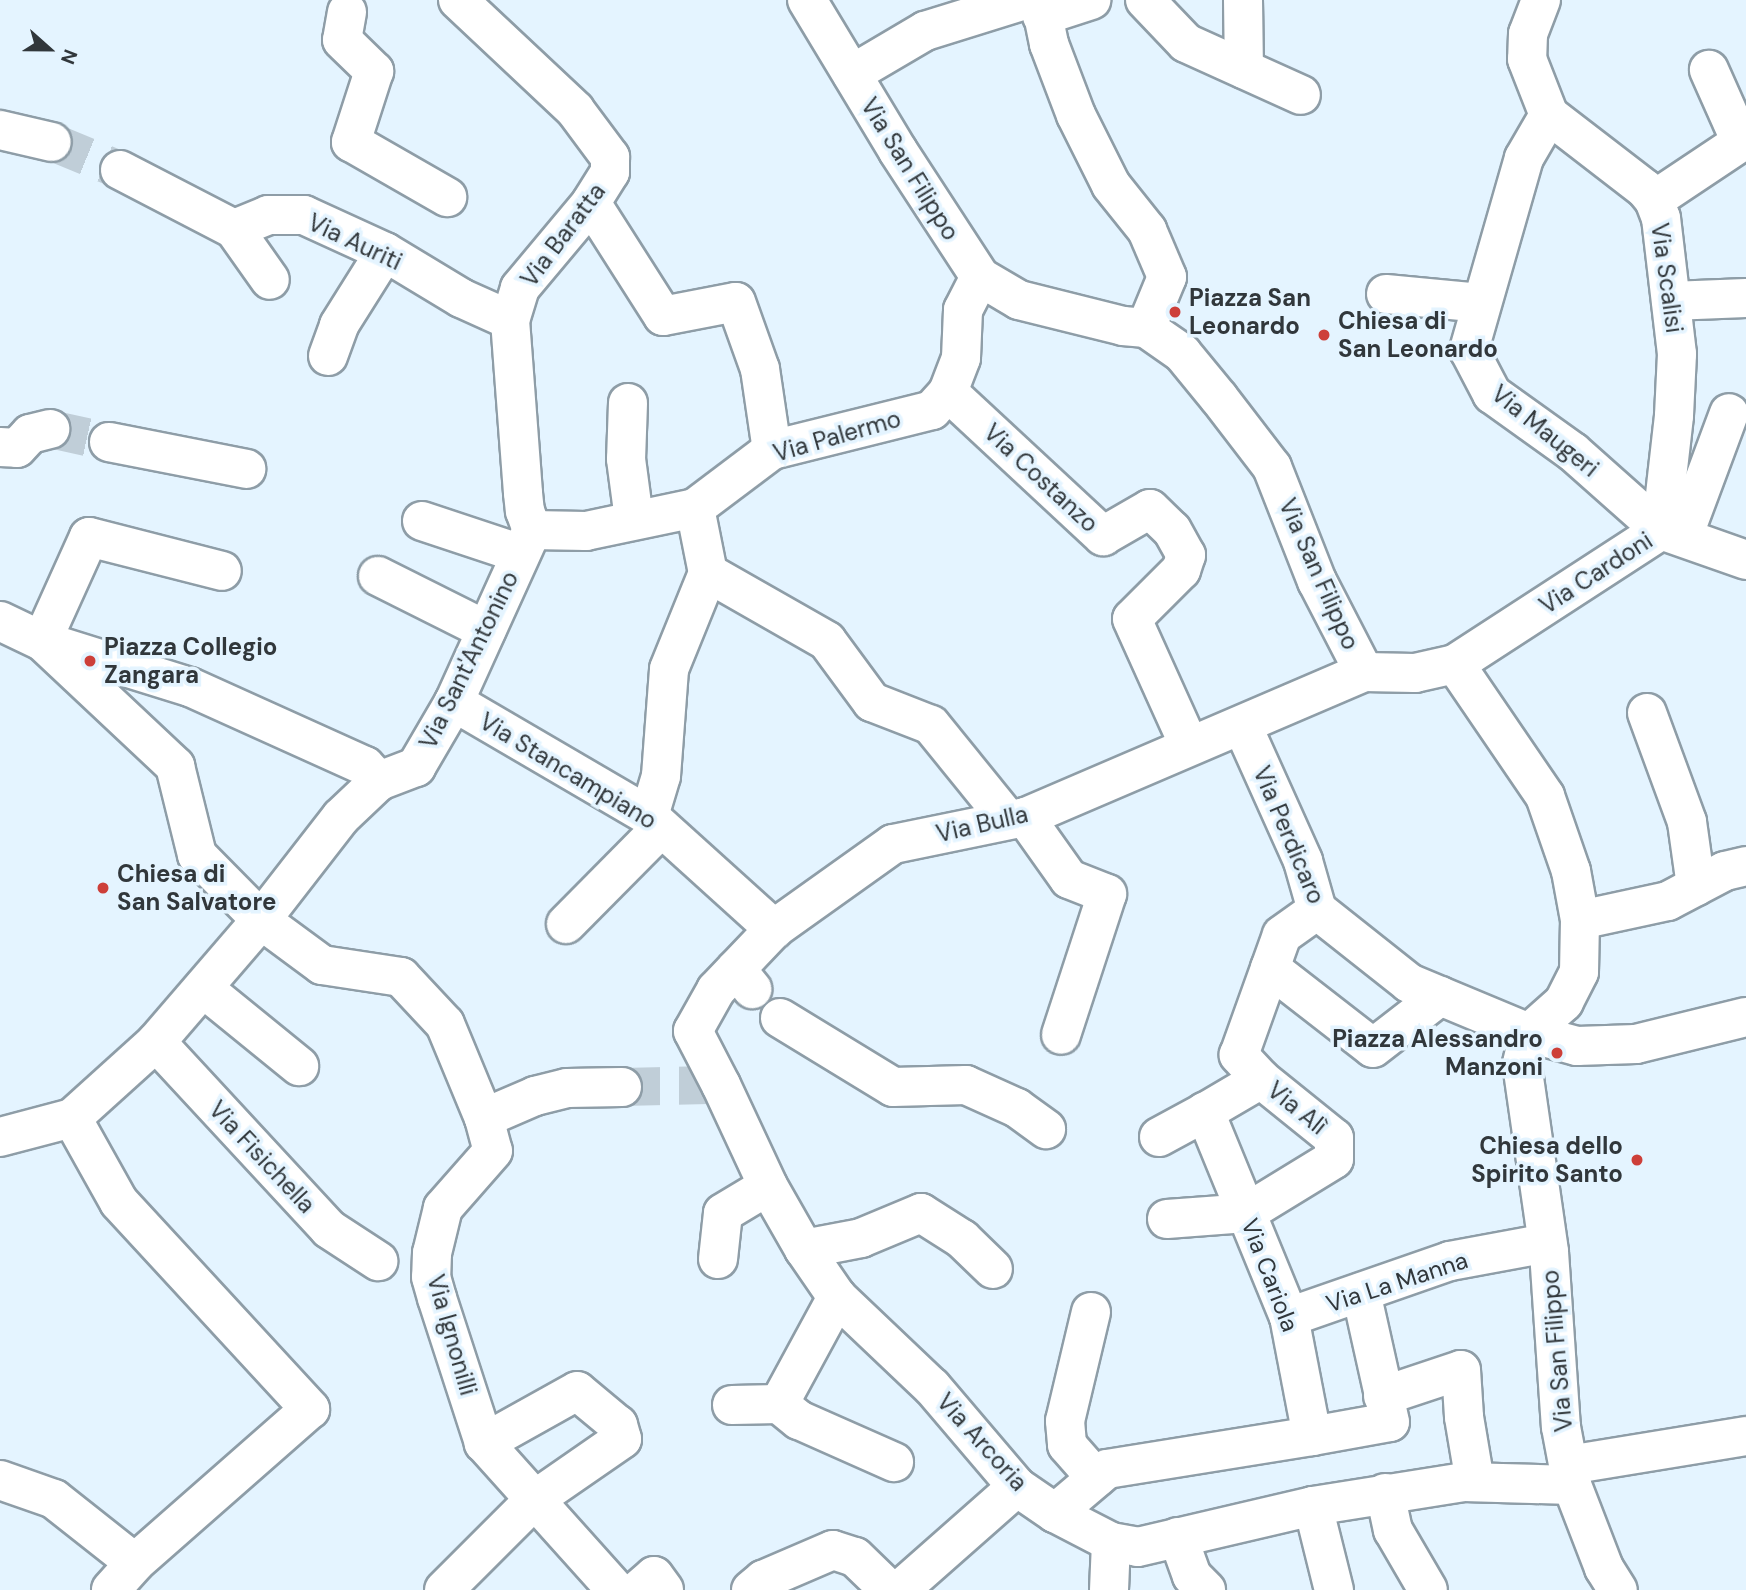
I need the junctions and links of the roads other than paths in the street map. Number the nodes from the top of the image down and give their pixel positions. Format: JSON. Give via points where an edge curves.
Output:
{"nodes":[{"id":1,"x":458,"y":0,"type":"edge"},
{"id":2,"x":807,"y":0,"type":"edge"},
{"id":3,"x":1091,"y":0,"type":"edge"},
{"id":4,"x":1146,"y":0,"type":"edge"},
{"id":5,"x":1243,"y":0,"type":"edge"},
{"id":6,"x":1541,"y":0,"type":"edge"},
{"id":7,"x":340,"y":4,"type":"edge"},
{"id":8,"x":1036,"y":5,"type":"edge"},
{"id":9,"x":1244,"y":69,"type":"junction"},
{"id":10,"x":1709,"y":70,"type":"dead end"},
{"id":11,"x":852,"y":74,"type":"junction"},
{"id":12,"x":1301,"y":95,"type":"dead end"},
{"id":13,"x":1549,"y":116,"type":"junction"},
{"id":14,"x":0,"y":130,"type":"edge"},
{"id":15,"x":52,"y":142,"type":"tunnel mouth"},
{"id":16,"x":120,"y":170,"type":"tunnel mouth"},
{"id":17,"x":447,"y":197,"type":"dead end"},
{"id":18,"x":1654,"y":200,"type":"junction"},
{"id":19,"x":591,"y":203,"type":"junction"},
{"id":20,"x":234,"y":229,"type":"junction"},
{"id":21,"x":385,"y":252,"type":"junction"},
{"id":22,"x":980,"y":277,"type":"junction"},
{"id":23,"x":270,"y":280,"type":"dead end"},
{"id":24,"x":1386,"y":294,"type":"dead end"},
{"id":25,"x":1746,"y":298,"type":"edge"},
{"id":26,"x":1671,"y":301,"type":"junction"},
{"id":27,"x":1481,"y":303,"type":"junction"},
{"id":28,"x":510,"y":320,"type":"junction"},
{"id":29,"x":1134,"y":327,"type":"junction"},
{"id":30,"x":328,"y":356,"type":"dead end"},
{"id":31,"x":948,"y":392,"type":"junction"},
{"id":32,"x":628,"y":403,"type":"dead end"},
{"id":33,"x":1737,"y":413,"type":"edge"},
{"id":34,"x":50,"y":429,"type":"tunnel mouth"},
{"id":35,"x":109,"y":442,"type":"tunnel mouth"},
{"id":36,"x":0,"y":447,"type":"edge"},
{"id":37,"x":772,"y":450,"type":"junction"},
{"id":38,"x":246,"y":469,"type":"dead end"},
{"id":39,"x":695,"y":508,"type":"junction"},
{"id":40,"x":634,"y":519,"type":"junction"},
{"id":41,"x":422,"y":521,"type":"dead end"},
{"id":42,"x":1672,"y":533,"type":"junction"},
{"id":43,"x":527,"y":542,"type":"junction"},
{"id":44,"x":1746,"y":560,"type":"edge"},
{"id":45,"x":222,"y":571,"type":"dead end"},
{"id":46,"x":708,"y":573,"type":"junction"},
{"id":47,"x":378,"y":576,"type":"dead end"},
{"id":48,"x":0,"y":621,"type":"edge"},
{"id":49,"x":486,"y":630,"type":"junction"},
{"id":50,"x":42,"y":641,"type":"junction"},
{"id":51,"x":1455,"y":664,"type":"junction"},
{"id":52,"x":1364,"y":672,"type":"junction"},
{"id":53,"x":454,"y":702,"type":"junction"},
{"id":54,"x":1647,"y":713,"type":"dead end"},
{"id":55,"x":1242,"y":725,"type":"junction"},
{"id":56,"x":1189,"y":745,"type":"junction"},
{"id":57,"x":379,"y":781,"type":"junction"},
{"id":58,"x":1016,"y":818,"type":"junction"},
{"id":59,"x":655,"y":822,"type":"junction"},
{"id":60,"x":1746,"y":866,"type":"edge"},
{"id":61,"x":1696,"y":886,"type":"junction"},
{"id":62,"x":1317,"y":910,"type":"junction"},
{"id":63,"x":261,"y":920,"type":"junction"},
{"id":64,"x":1580,"y":920,"type":"junction"},
{"id":65,"x":566,"y":924,"type":"dead end"},
{"id":66,"x":774,"y":929,"type":"junction"},
{"id":67,"x":1270,"y":968,"type":"junction"},
{"id":68,"x":203,"y":988,"type":"junction"},
{"id":69,"x":1440,"y":996,"type":"junction"},
{"id":70,"x":1746,"y":1017,"type":"edge"},
{"id":71,"x":780,"y":1018,"type":"dead end"},
{"id":72,"x":693,"y":1031,"type":"joint"},
{"id":73,"x":1529,"y":1033,"type":"junction"},
{"id":74,"x":1061,"y":1035,"type":"dead end"},
{"id":75,"x":156,"y":1042,"type":"junction"},
{"id":76,"x":299,"y":1066,"type":"dead end"},
{"id":77,"x":1261,"y":1079,"type":"junction"},
{"id":78,"x":622,"y":1087,"type":"tunnel mouth"},
{"id":79,"x":1205,"y":1112,"type":"junction"},
{"id":80,"x":72,"y":1118,"type":"junction"},
{"id":81,"x":484,"y":1118,"type":"junction"},
{"id":82,"x":1046,"y":1129,"type":"dead end"},
{"id":83,"x":0,"y":1137,"type":"edge"},
{"id":84,"x":1159,"y":1137,"type":"dead end"},
{"id":85,"x":768,"y":1186,"type":"junction"},
{"id":86,"x":1246,"y":1213,"type":"junction"},
{"id":87,"x":1167,"y":1219,"type":"dead end"},
{"id":88,"x":1548,"y":1243,"type":"junction"},
{"id":89,"x":804,"y":1249,"type":"junction"},
{"id":90,"x":718,"y":1259,"type":"dead end"},
{"id":91,"x":378,"y":1261,"type":"dead end"},
{"id":92,"x":993,"y":1269,"type":"dead end"},
{"id":93,"x":1361,"y":1292,"type":"junction"},
{"id":94,"x":838,"y":1297,"type":"junction"},
{"id":95,"x":1091,"y":1312,"type":"dead end"},
{"id":96,"x":1289,"y":1317,"type":"junction"},
{"id":97,"x":1383,"y":1396,"type":"junction"},
{"id":98,"x":779,"y":1404,"type":"junction"},
{"id":99,"x":732,"y":1405,"type":"dead end"},
{"id":100,"x":1312,"y":1436,"type":"junction"},
{"id":101,"x":1746,"y":1436,"type":"edge"},
{"id":102,"x":484,"y":1443,"type":"junction"},
{"id":103,"x":894,"y":1462,"type":"dead end"},
{"id":104,"x":1571,"y":1475,"type":"junction"},
{"id":105,"x":1096,"y":1478,"type":"junction"},
{"id":106,"x":0,"y":1480,"type":"edge"},
{"id":107,"x":1475,"y":1482,"type":"junction"},
{"id":108,"x":1017,"y":1487,"type":"junction"},
{"id":109,"x":1385,"y":1493,"type":"junction"},
{"id":110,"x":534,"y":1500,"type":"junction"},
{"id":111,"x":1313,"y":1506,"type":"junction"},
{"id":112,"x":1055,"y":1513,"type":"junction"},
{"id":113,"x":1178,"y":1537,"type":"junction"},
{"id":114,"x":1111,"y":1542,"type":"junction"},
{"id":115,"x":123,"y":1577,"type":"edge"},
{"id":116,"x":444,"y":1590,"type":"edge"},
{"id":117,"x":616,"y":1590,"type":"edge"},
{"id":118,"x":638,"y":1590,"type":"edge"},
{"id":119,"x":664,"y":1590,"type":"edge"},
{"id":120,"x":751,"y":1590,"type":"edge"},
{"id":121,"x":889,"y":1590,"type":"edge"},
{"id":122,"x":900,"y":1590,"type":"edge"},
{"id":123,"x":1109,"y":1590,"type":"edge"},
{"id":124,"x":1206,"y":1590,"type":"edge"},
{"id":125,"x":1334,"y":1590,"type":"edge"},
{"id":126,"x":1428,"y":1590,"type":"edge"},
{"id":127,"x":1618,"y":1590,"type":"edge"}],
"edges":[{"from":1,"to":19,"type":"street","name":"Via Baratta","via":[[597,135],[610,157],[610,172]]},
{"from":2,"to":11,"type":"street","name":"Via San Filippo"},
{"from":3,"to":8,"type":"street"},
{"from":4,"to":9,"type":"street","via":[[1186,43]]},
{"from":5,"to":9,"type":"street"},
{"from":6,"to":13,"type":"street","via":[[1528,34],[1527,59]]},
{"from":7,"to":17,"type":"street","via":[[342,40],[374,71],[351,142]]},
{"from":8,"to":11,"type":"street","via":[[925,32]]},
{"from":8,"to":29,"type":"street","via":[[1076,115],[1111,185],[1147,230],[1167,277]]},
{"from":9,"to":12,"type":"street"},
{"from":10,"to":18,"type":"street","via":[[1741,142]]},
{"from":11,"to":22,"type":"street","name":"Via San Filippo"},
{"from":13,"to":18,"type":"street","name":"Via Scalisi"},
{"from":13,"to":27,"type":"street","name":"Via Maugeri","via":[[1524,158]]},
{"from":14,"to":15,"type":"street"},
{"from":16,"to":20,"type":"street"},
{"from":18,"to":26,"type":"street","name":"Via Scalisi","via":[[1661,218]]},
{"from":19,"to":28,"type":"street","name":"Via Baratta","via":[[520,288]]},
{"from":19,"to":37,"type":"street","via":[[663,316],[736,302],[760,369]]},
{"from":20,"to":21,"type":"street","name":"Via Auriti","via":[[268,215],[304,215]]},
{"from":20,"to":23,"type":"street"},
{"from":21,"to":28,"type":"street","name":"Via Auriti","via":[[461,298]]},
{"from":21,"to":30,"type":"street","via":[[339,325]]},
{"from":22,"to":29,"type":"street","name":"Via San Filippo","via":[[1019,300]]},
{"from":22,"to":31,"type":"street","via":[[963,310],[961,358]]},
{"from":24,"to":27,"type":"street"},
{"from":25,"to":26,"type":"street"},
{"from":26,"to":42,"type":"street","name":"Via Scalisi","via":[[1677,354]]},
{"from":27,"to":42,"type":"street","name":"Via Maugeri","via":[[1469,350],[1492,394],[1573,452]]},
{"from":28,"to":43,"type":"street","name":"Via Baratta"},
{"from":29,"to":52,"type":"street","name":"Via San Filippo","via":[[1182,354],[1272,467],[1317,581]]},
{"from":31,"to":37,"type":"street","name":"Via Palermo","via":[[932,410]]},
{"from":31,"to":56,"type":"street","name":"Via Costanzo","via":[[1103,536],[1150,509],[1171,530],[1186,555],[1181,570],[1132,619]]},
{"from":32,"to":40,"type":"street","via":[[626,459]]},
{"from":33,"to":42,"type":"street"},
{"from":34,"to":36,"type":"street","via":[[30,434],[17,448]]},
{"from":35,"to":38,"type":"street"},
{"from":37,"to":39,"type":"street","name":"Via Palermo"},
{"from":39,"to":40,"type":"street","name":"Via Palermo"},
{"from":39,"to":46,"type":"street"},
{"from":40,"to":43,"type":"street","name":"Via Palermo"},
{"from":41,"to":43,"type":"street","name":"Via Palermo"},
{"from":42,"to":44,"type":"street","name":"Via Cardoni"},
{"from":42,"to":51,"type":"street","name":"Via Cardoni"},
{"from":43,"to":49,"type":"street","name":"Via Sant'Antonino"},
{"from":45,"to":50,"type":"street","via":[[89,537]]},
{"from":46,"to":58,"type":"street","via":[[827,641],[872,702],[931,725]]},
{"from":46,"to":59,"type":"street","via":[[668,668]]},
{"from":47,"to":49,"type":"street"},
{"from":48,"to":50,"type":"street"},
{"from":49,"to":53,"type":"street","name":"Via Sant'Antonino"},
{"from":50,"to":57,"type":"street","via":[[191,687],[365,766]]},
{"from":50,"to":63,"type":"street","name":"Via Ignonilli","via":[[175,766],[197,855]]},
{"from":51,"to":52,"type":"street","name":"Via San Filippo","via":[[1415,673]]},
{"from":51,"to":64,"type":"street","via":[[1545,796],[1571,871]]},
{"from":52,"to":55,"type":"street","name":"Via Bulla"},
{"from":53,"to":57,"type":"street","name":"Via Sant'Antonino","via":[[416,766]]},
{"from":53,"to":59,"type":"street","name":"Via Stancampiano"},
{"from":54,"to":61,"type":"street","via":[[1687,822]]},
{"from":55,"to":56,"type":"street","name":"Via Bulla"},
{"from":55,"to":62,"type":"street","name":"Via Perdicaro","via":[[1303,861]]},
{"from":56,"to":58,"type":"street","name":"Via Bulla"},
{"from":57,"to":63,"type":"street","name":"Via Sant'Antonino","via":[[341,817]]},
{"from":58,"to":66,"type":"street","name":"Via Bulla","via":[[893,844]]},
{"from":58,"to":74,"type":"street","via":[[1069,879],[1107,894]]},
{"from":59,"to":65,"type":"street"},
{"from":59,"to":66,"type":"street","name":"Via Stancampiano"},
{"from":60,"to":61,"type":"street"},
{"from":61,"to":64,"type":"street","via":[[1668,901]]},
{"from":62,"to":67,"type":"street","via":[[1282,935]]},
{"from":62,"to":69,"type":"street","name":"Via Perdicaro","via":[[1409,984]]},
{"from":63,"to":68,"type":"street","name":"Via Sant'Antonino"},
{"from":63,"to":81,"type":"street","name":"Via Ignonilli","via":[[322,965],[401,977],[445,1024]]},
{"from":64,"to":73,"type":"street","via":[[1579,972],[1564,1002]]},
{"from":66,"to":72,"type":"street","name":"Via Bulla","via":[[744,979],[716,990]]},
{"from":67,"to":69,"type":"street","via":[[1373,1048]]},
{"from":67,"to":77,"type":"street","via":[[1240,1055]]},
{"from":68,"to":75,"type":"street","name":"Via Sant'Antonino"},
{"from":68,"to":76,"type":"street"},
{"from":69,"to":73,"type":"street","name":"Via Perdicaro"},
{"from":70,"to":73,"type":"street","name":"Via Perdicaro","via":[[1636,1044],[1577,1046]]},
{"from":71,"to":82,"type":"street","via":[[893,1087],[966,1085],[1017,1108]]},
{"from":72,"to":85,"type":"street","name":"Via Arcoria","via":[[715,1085]]},
{"from":73,"to":88,"type":"street","name":"Via San Filippo","via":[[1522,1064]]},
{"from":75,"to":80,"type":"street","name":"Via Sant'Antonino"},
{"from":75,"to":91,"type":"street","name":"Via Fisichella","via":[[329,1229]]},
{"from":77,"to":79,"type":"street"},
{"from":77,"to":86,"type":"street","name":"Via Alì","via":[[1334,1138],[1334,1159]]},
{"from":78,"to":81,"type":"street","via":[[566,1087]]},
{"from":79,"to":84,"type":"street"},
{"from":79,"to":86,"type":"street","name":"Via Cariola"},
{"from":80,"to":83,"type":"street","name":"Via Sant'Antonino"},
{"from":80,"to":115,"type":"street","via":[[119,1202],[310,1409]]},
{"from":81,"to":102,"type":"street","name":"Via Ignonilli","via":[[493,1151],[443,1208],[431,1277]]},
{"from":85,"to":89,"type":"street","name":"Via Arcoria"},
{"from":85,"to":90,"type":"street","via":[[723,1213]]},
{"from":86,"to":87,"type":"street"},
{"from":86,"to":96,"type":"street","name":"Via Cariola"},
{"from":88,"to":93,"type":"street","name":"Via La Manna","via":[[1450,1262]]},
{"from":88,"to":104,"type":"street","name":"Via San Filippo","via":[[1561,1427]]},
{"from":89,"to":92,"type":"street","via":[[861,1238],[920,1213],[962,1239]]},
{"from":89,"to":94,"type":"street","name":"Via Arcoria"},
{"from":93,"to":96,"type":"street","name":"Via La Manna"},
{"from":93,"to":97,"type":"street"},
{"from":94,"to":98,"type":"street"},
{"from":94,"to":108,"type":"street","name":"Via Arcoria","via":[[932,1387]]},
{"from":95,"to":105,"type":"street","via":[[1065,1421],[1067,1445]]},
{"from":96,"to":100,"type":"street","name":"Via Cariola"},
{"from":97,"to":100,"type":"street","via":[[1390,1422]]},
{"from":97,"to":107,"type":"street","via":[[1461,1370]]},
{"from":98,"to":99,"type":"street"},
{"from":98,"to":103,"type":"street","via":[[799,1420]]},
{"from":100,"to":105,"type":"street","via":[[1107,1469]]},
{"from":101,"to":104,"type":"street","name":"Via Arcoria"},
{"from":102,"to":110,"type":"street","name":"Via Ignonilli"},
{"from":102,"to":110,"type":"street","via":[[577,1391],[618,1425],[622,1439]]},
{"from":104,"to":107,"type":"street","name":"Via Arcoria"},
{"from":104,"to":127,"type":"street","name":"Via San Filippo","via":[[1604,1568]]},
{"from":105,"to":112,"type":"street"},
{"from":106,"to":115,"type":"street","via":[[54,1499]]},
{"from":107,"to":109,"type":"street","name":"Via Arcoria"},
{"from":108,"to":112,"type":"street","name":"Via Arcoria"},
{"from":108,"to":122,"type":"street"},
{"from":109,"to":111,"type":"street","name":"Via Arcoria"},
{"from":109,"to":126,"type":"street","via":[[1393,1530]]},
{"from":110,"to":116,"type":"street"},
{"from":110,"to":117,"type":"street","name":"Via Ignonilli"},
{"from":111,"to":113,"type":"street","name":"Via Arcoria"},
{"from":111,"to":125,"type":"street"},
{"from":112,"to":114,"type":"street","name":"Via Arcoria"},
{"from":113,"to":114,"type":"street","name":"Via Arcoria","via":[[1138,1546]]},
{"from":113,"to":124,"type":"street","via":[[1192,1576]]},
{"from":114,"to":123,"type":"street"},
{"from":118,"to":119,"type":"street","via":[[653,1576]]},
{"from":120,"to":121,"type":"street","via":[[762,1580],[833,1550],[855,1557]]}]}
